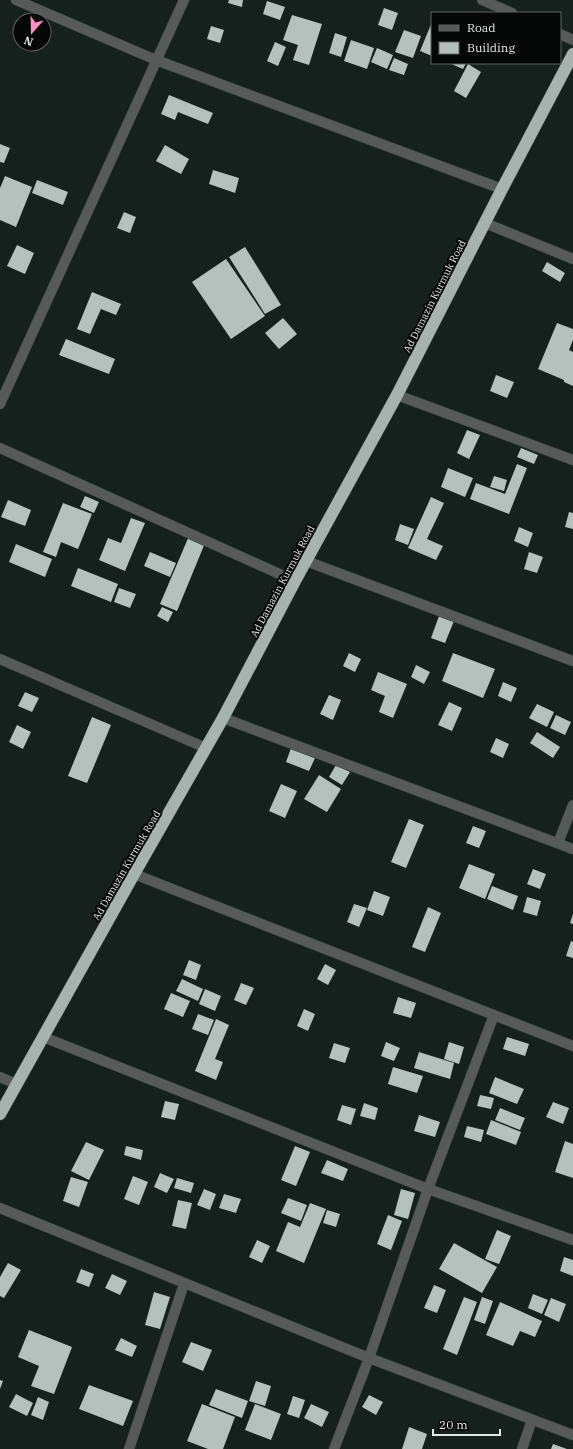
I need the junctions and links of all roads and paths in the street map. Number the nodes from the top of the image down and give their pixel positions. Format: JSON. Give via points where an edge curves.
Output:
{"nodes":[{"id":1,"x":16,"y":0,"type":"edge"},
{"id":2,"x":184,"y":0,"type":"edge"},
{"id":3,"x":482,"y":0,"type":"edge"},
{"id":4,"x":510,"y":12,"type":"edge"},
{"id":5,"x":561,"y":34,"type":"edge"},
{"id":6,"x":573,"y":40,"type":"edge"},
{"id":7,"x":156,"y":60,"type":"junction"},
{"id":8,"x":571,"y":62,"type":"edge"},
{"id":9,"x":502,"y":189,"type":"junction"},
{"id":10,"x":485,"y":223,"type":"junction"},
{"id":11,"x":573,"y":259,"type":"edge"},
{"id":12,"x":398,"y":395,"type":"junction"},
{"id":13,"x":0,"y":404,"type":"edge"},
{"id":14,"x":0,"y":448,"type":"edge"},
{"id":15,"x":573,"y":460,"type":"edge"},
{"id":16,"x":306,"y":561,"type":"junction"},
{"id":17,"x":295,"y":581,"type":"junction"},
{"id":18,"x":0,"y":660,"type":"edge"},
{"id":19,"x":573,"y":661,"type":"edge"},
{"id":20,"x":223,"y":718,"type":"junction"},
{"id":21,"x":206,"y":748,"type":"junction"},
{"id":22,"x":573,"y":805,"type":"edge"},
{"id":23,"x":558,"y":843,"type":"junction"},
{"id":24,"x":573,"y":848,"type":"edge"},
{"id":25,"x":134,"y":874,"type":"junction"},
{"id":26,"x":494,"y":1015,"type":"junction"},
{"id":27,"x":42,"y":1037,"type":"junction"},
{"id":28,"x":573,"y":1046,"type":"edge"},
{"id":29,"x":0,"y":1077,"type":"edge"},
{"id":30,"x":16,"y":1084,"type":"junction"},
{"id":31,"x":0,"y":1114,"type":"edge"},
{"id":32,"x":428,"y":1189,"type":"junction"},
{"id":33,"x":0,"y":1208,"type":"edge"},
{"id":34,"x":573,"y":1240,"type":"edge"},
{"id":35,"x":184,"y":1284,"type":"junction"},
{"id":36,"x":369,"y":1358,"type":"junction"},
{"id":37,"x":532,"y":1420,"type":"junction"},
{"id":38,"x":573,"y":1435,"type":"edge"},
{"id":39,"x":129,"y":1449,"type":"edge"},
{"id":40,"x":334,"y":1449,"type":"edge"},
{"id":41,"x":522,"y":1449,"type":"edge"}],
"edges":[{"from":1,"to":7,"type":"street"},
{"from":2,"to":7,"type":"street"},
{"from":3,"to":4,"type":"street"},
{"from":5,"to":6,"type":"street"},
{"from":7,"to":9,"type":"street"},
{"from":7,"to":13,"type":"street"},
{"from":8,"to":9,"type":"highway","name":"Ad Damazin Kurmuk Road"},
{"from":9,"to":10,"type":"highway","name":"Ad Damazin Kurmuk Road"},
{"from":10,"to":11,"type":"street"},
{"from":10,"to":12,"type":"highway","name":"Ad Damazin Kurmuk Road"},
{"from":12,"to":15,"type":"street"},
{"from":12,"to":16,"type":"highway","name":"Ad Damazin Kurmuk Road"},
{"from":14,"to":17,"type":"street"},
{"from":16,"to":17,"type":"highway","name":"Ad Damazin Kurmuk Road"},
{"from":16,"to":19,"type":"street"},
{"from":17,"to":20,"type":"highway","name":"Ad Damazin Kurmuk Road"},
{"from":18,"to":21,"type":"street"},
{"from":20,"to":21,"type":"highway","name":"Ad Damazin Kurmuk Road"},
{"from":20,"to":23,"type":"street"},
{"from":21,"to":25,"type":"highway","name":"Ad Damazin Kurmuk Road"},
{"from":22,"to":23,"type":"street"},
{"from":23,"to":24,"type":"street"},
{"from":25,"to":26,"type":"street"},
{"from":25,"to":27,"type":"highway","name":"Ad Damazin Kurmuk Road"},
{"from":26,"to":28,"type":"street"},
{"from":26,"to":32,"type":"street"},
{"from":27,"to":30,"type":"highway","name":"Ad Damazin Kurmuk Road"},
{"from":27,"to":32,"type":"street"},
{"from":29,"to":30,"type":"street"},
{"from":30,"to":31,"type":"highway","name":"Ad Damazin Kurmuk Road"},
{"from":32,"to":34,"type":"street"},
{"from":32,"to":36,"type":"street"},
{"from":33,"to":35,"type":"street"},
{"from":35,"to":36,"type":"street"},
{"from":35,"to":39,"type":"street"},
{"from":36,"to":37,"type":"street"},
{"from":36,"to":40,"type":"street"},
{"from":37,"to":38,"type":"street"},
{"from":37,"to":41,"type":"street"}]}
